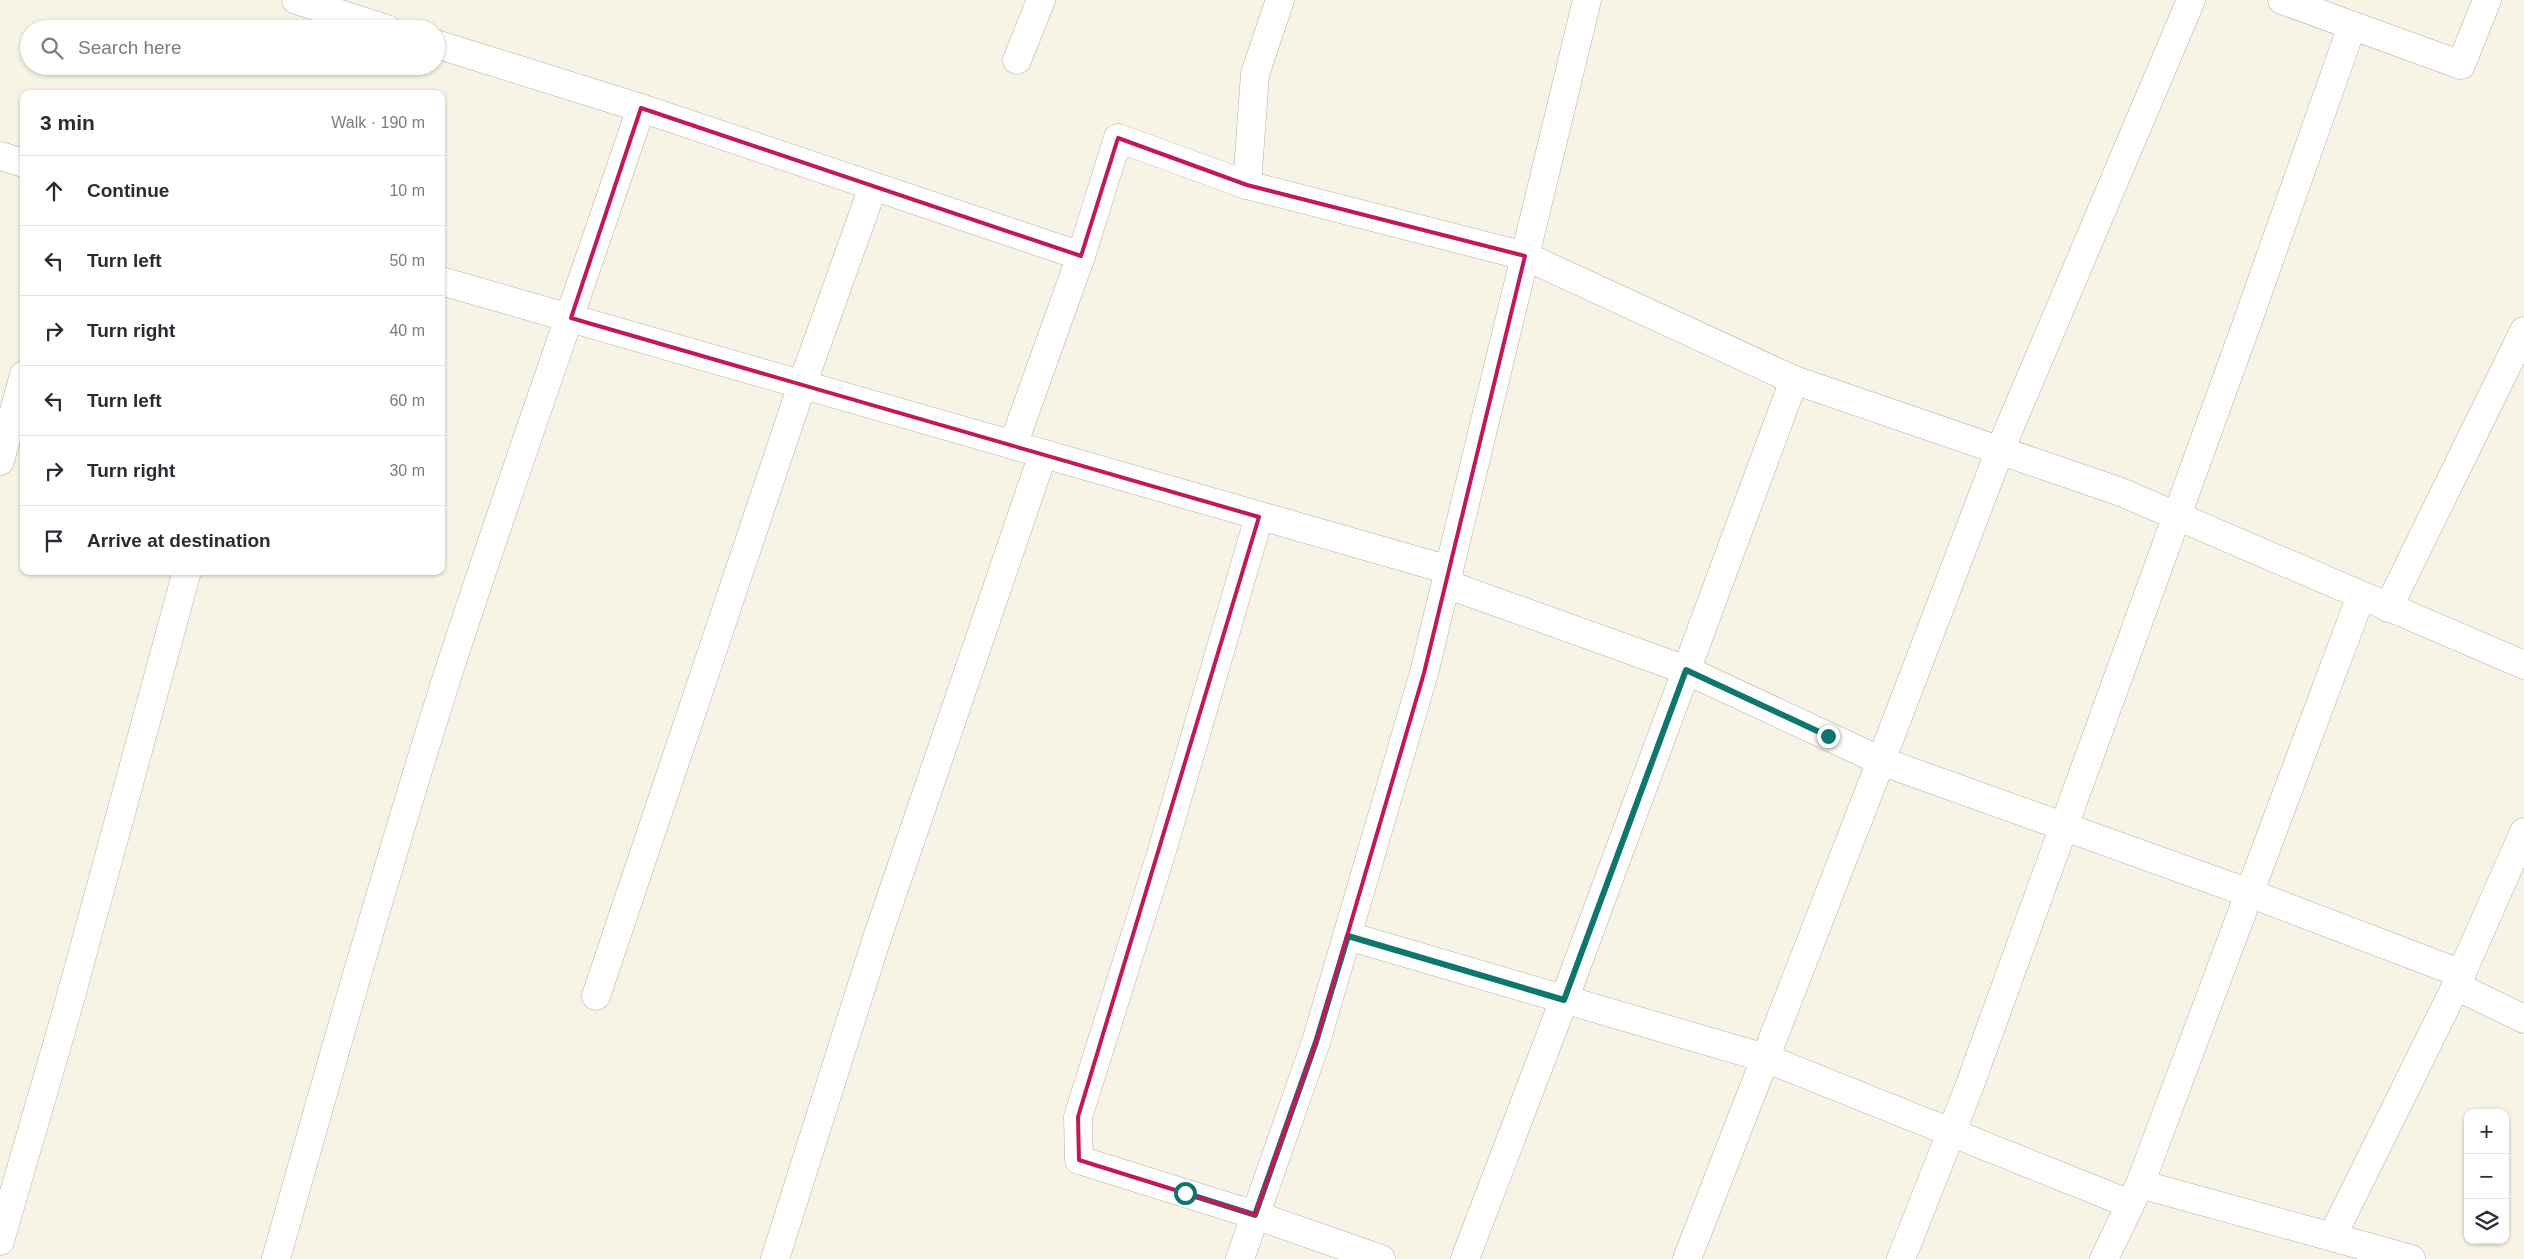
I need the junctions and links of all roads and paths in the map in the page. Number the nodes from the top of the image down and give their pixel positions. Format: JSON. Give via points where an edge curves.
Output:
{"nodes":[{"id":1,"x":296,"y":0,"type":"edge"},
{"id":2,"x":1042,"y":0,"type":"edge"},
{"id":3,"x":1280,"y":0,"type":"edge"},
{"id":4,"x":1587,"y":0,"type":"edge"},
{"id":5,"x":2191,"y":0,"type":"edge"},
{"id":6,"x":2282,"y":0,"type":"edge"},
{"id":7,"x":2487,"y":0,"type":"edge"},
{"id":8,"x":359,"y":20,"type":"edge"},
{"id":9,"x":2352,"y":26,"type":"junction"},
{"id":10,"x":445,"y":47,"type":"edge"},
{"id":11,"x":1017,"y":60,"type":"dead end"},
{"id":12,"x":641,"y":108,"type":"junction"},
{"id":13,"x":0,"y":156,"type":"edge"},
{"id":14,"x":20,"y":161,"type":"edge"},
{"id":15,"x":1247,"y":185,"type":"junction"},
{"id":16,"x":873,"y":186,"type":"junction"},
{"id":17,"x":1081,"y":256,"type":"junction"},
{"id":18,"x":1525,"y":256,"type":"junction"},
{"id":19,"x":445,"y":282,"type":"edge"},
{"id":20,"x":571,"y":318,"type":"junction"},
{"id":21,"x":2524,"y":331,"type":"edge"},
{"id":22,"x":1794,"y":380,"type":"junction"},
{"id":23,"x":802,"y":385,"type":"junction"},
{"id":24,"x":20,"y":388,"type":"edge"},
{"id":25,"x":1013,"y":445,"type":"junction"},
{"id":26,"x":2000,"y":450,"type":"junction"},
{"id":27,"x":1042,"y":454,"type":"junction"},
{"id":28,"x":0,"y":460,"type":"edge"},
{"id":29,"x":2177,"y":516,"type":"junction"},
{"id":30,"x":1260,"y":517,"type":"junction"},
{"id":31,"x":186,"y":575,"type":"edge"},
{"id":32,"x":1447,"y":577,"type":"junction"},
{"id":33,"x":2361,"y":596,"type":"junction"},
{"id":34,"x":2388,"y":608,"type":"junction"},
{"id":35,"x":2524,"y":665,"type":"edge"},
{"id":36,"x":1686,"y":670,"type":"junction"},
{"id":37,"x":1882,"y":761,"type":"junction"},
{"id":38,"x":2064,"y":827,"type":"junction"},
{"id":39,"x":2524,"y":832,"type":"edge"},
{"id":40,"x":2249,"y":892,"type":"junction"},
{"id":41,"x":1348,"y":936,"type":"junction"},
{"id":42,"x":2459,"y":980,"type":"junction"},
{"id":43,"x":596,"y":996,"type":"dead end"},
{"id":44,"x":1564,"y":1000,"type":"junction"},
{"id":45,"x":2524,"y":1018,"type":"edge"},
{"id":46,"x":1765,"y":1058,"type":"junction"},
{"id":47,"x":1951,"y":1134,"type":"junction"},
{"id":48,"x":2135,"y":1194,"type":"junction"},
{"id":49,"x":1255,"y":1215,"type":"junction"},
{"id":50,"x":2332,"y":1237,"type":"junction"},
{"id":51,"x":0,"y":1241,"type":"edge"},
{"id":52,"x":276,"y":1259,"type":"edge"},
{"id":53,"x":775,"y":1259,"type":"edge"},
{"id":54,"x":1240,"y":1259,"type":"edge"},
{"id":55,"x":1381,"y":1259,"type":"edge"},
{"id":56,"x":1465,"y":1259,"type":"edge"},
{"id":57,"x":1687,"y":1259,"type":"edge"},
{"id":58,"x":1901,"y":1259,"type":"edge"},
{"id":59,"x":2104,"y":1259,"type":"edge"},
{"id":60,"x":2410,"y":1259,"type":"edge"}],
"edges":[{"from":1,"to":8,"type":"street"},
{"from":2,"to":11,"type":"street"},
{"from":3,"to":15,"type":"street","via":[[1255,74]]},
{"from":4,"to":18,"type":"street"},
{"from":5,"to":26,"type":"street"},
{"from":6,"to":9,"type":"street"},
{"from":7,"to":9,"type":"street","via":[[2461,65]]},
{"from":9,"to":29,"type":"street"},
{"from":10,"to":12,"type":"street"},
{"from":12,"to":16,"type":"street"},
{"from":12,"to":20,"type":"street"},
{"from":13,"to":14,"type":"street"},
{"from":15,"to":17,"type":"street","via":[[1118,138]]},
{"from":15,"to":18,"type":"street"},
{"from":16,"to":17,"type":"street"},
{"from":16,"to":23,"type":"street"},
{"from":17,"to":25,"type":"street"},
{"from":18,"to":22,"type":"street"},
{"from":18,"to":32,"type":"street"},
{"from":19,"to":20,"type":"street"},
{"from":20,"to":23,"type":"street"},
{"from":20,"to":52,"type":"street","via":[[512,482],[447,679],[350,997]]},
{"from":21,"to":34,"type":"street"},
{"from":22,"to":26,"type":"street"},
{"from":22,"to":36,"type":"street"},
{"from":23,"to":25,"type":"street"},
{"from":23,"to":43,"type":"street"},
{"from":24,"to":28,"type":"street"},
{"from":25,"to":27,"type":"street"},
{"from":26,"to":29,"type":"street","via":[[2121,492]]},
{"from":26,"to":37,"type":"street"},
{"from":27,"to":30,"type":"street"},
{"from":27,"to":53,"type":"street","via":[[876,941]]},
{"from":29,"to":33,"type":"street"},
{"from":29,"to":38,"type":"street"},
{"from":30,"to":32,"type":"street"},
{"from":30,"to":49,"type":"street","via":[[1161,854],[1078,1116],[1079,1160]]},
{"from":31,"to":51,"type":"street","via":[[66,1014]]},
{"from":32,"to":36,"type":"street"},
{"from":32,"to":41,"type":"street","via":[[1424,673]]},
{"from":33,"to":34,"type":"street"},
{"from":33,"to":40,"type":"street"},
{"from":34,"to":35,"type":"street"},
{"from":36,"to":37,"type":"street"},
{"from":36,"to":44,"type":"street"},
{"from":37,"to":38,"type":"street"},
{"from":37,"to":46,"type":"street"},
{"from":38,"to":40,"type":"street"},
{"from":38,"to":47,"type":"street"},
{"from":39,"to":42,"type":"street"},
{"from":40,"to":42,"type":"street"},
{"from":40,"to":48,"type":"street"},
{"from":41,"to":44,"type":"street"},
{"from":41,"to":49,"type":"street","via":[[1316,1042]]},
{"from":42,"to":45,"type":"street"},
{"from":42,"to":50,"type":"street"},
{"from":44,"to":46,"type":"street"},
{"from":44,"to":56,"type":"street"},
{"from":46,"to":47,"type":"street"},
{"from":46,"to":57,"type":"street"},
{"from":47,"to":48,"type":"street"},
{"from":47,"to":58,"type":"street"},
{"from":48,"to":50,"type":"street"},
{"from":48,"to":59,"type":"street"},
{"from":49,"to":54,"type":"street"},
{"from":49,"to":55,"type":"street"},
{"from":50,"to":60,"type":"street"}]}
